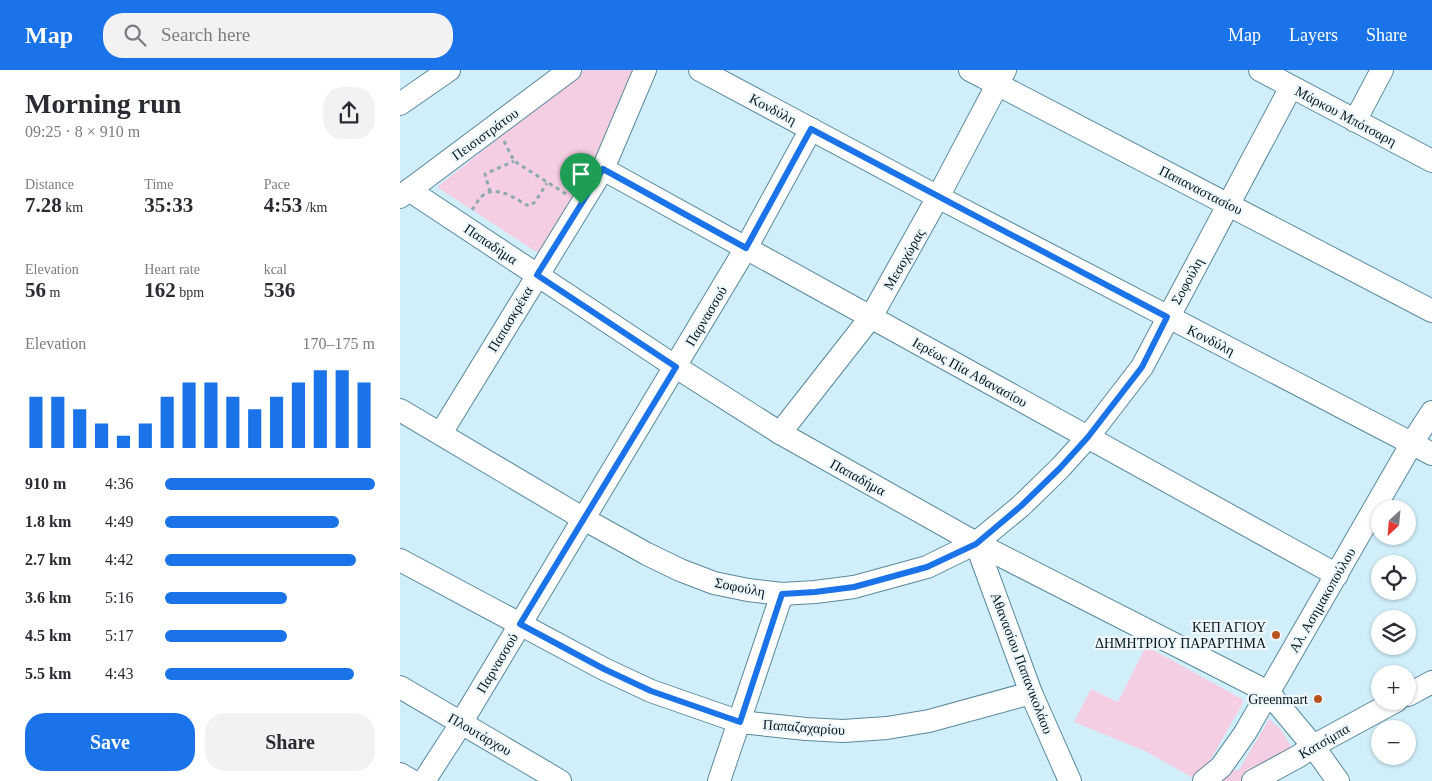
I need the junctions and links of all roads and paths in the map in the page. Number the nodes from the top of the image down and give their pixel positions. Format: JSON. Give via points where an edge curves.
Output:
{"nodes":[{"id":1,"x":449,"y":70,"type":"edge"},
{"id":2,"x":570,"y":70,"type":"edge"},
{"id":3,"x":645,"y":70,"type":"edge"},
{"id":4,"x":700,"y":70,"type":"edge"},
{"id":5,"x":970,"y":70,"type":"edge"},
{"id":6,"x":1260,"y":70,"type":"edge"},
{"id":7,"x":1382,"y":70,"type":"edge"},
{"id":8,"x":1002,"y":77,"type":"edge"},
{"id":9,"x":1291,"y":87,"type":"junction"},
{"id":10,"x":400,"y":104,"type":"edge"},
{"id":11,"x":1355,"y":120,"type":"junction"},
{"id":12,"x":496,"y":126,"type":"junction"},
{"id":13,"x":811,"y":129,"type":"junction"},
{"id":14,"x":514,"y":161,"type":"junction"},
{"id":15,"x":1432,"y":161,"type":"edge"},
{"id":16,"x":603,"y":169,"type":"junction"},
{"id":17,"x":547,"y":182,"type":"junction"},
{"id":18,"x":490,"y":192,"type":"junction"},
{"id":19,"x":404,"y":193,"type":"edge"},
{"id":20,"x":938,"y":197,"type":"junction"},
{"id":21,"x":581,"y":204,"type":"junction"},
{"id":22,"x":1228,"y":204,"type":"junction"},
{"id":23,"x":462,"y":225,"type":"junction"},
{"id":24,"x":746,"y":248,"type":"junction"},
{"id":25,"x":537,"y":275,"type":"junction"},
{"id":26,"x":1432,"y":311,"type":"edge"},
{"id":27,"x":870,"y":317,"type":"junction"},
{"id":28,"x":1167,"y":317,"type":"junction"},
{"id":29,"x":676,"y":367,"type":"junction"},
{"id":30,"x":400,"y":410,"type":"edge"},
{"id":31,"x":1432,"y":412,"type":"edge"},
{"id":32,"x":441,"y":433,"type":"junction"},
{"id":33,"x":780,"y":433,"type":"junction"},
{"id":34,"x":1088,"y":437,"type":"junction"},
{"id":35,"x":1412,"y":443,"type":"junction"},
{"id":36,"x":1432,"y":454,"type":"edge"},
{"id":37,"x":584,"y":519,"type":"junction"},
{"id":38,"x":976,"y":544,"type":"junction"},
{"id":39,"x":400,"y":560,"type":"edge"},
{"id":40,"x":1337,"y":574,"type":"junction"},
{"id":41,"x":782,"y":594,"type":"junction"},
{"id":42,"x":520,"y":624,"type":"junction"},
{"id":43,"x":1432,"y":682,"type":"edge"},
{"id":44,"x":400,"y":688,"type":"edge"},
{"id":45,"x":1416,"y":691,"type":"edge"},
{"id":46,"x":1268,"y":692,"type":"junction"},
{"id":47,"x":1031,"y":694,"type":"junction"},
{"id":48,"x":1379,"y":710,"type":"edge"},
{"id":49,"x":740,"y":722,"type":"junction"},
{"id":50,"x":461,"y":723,"type":"junction"},
{"id":51,"x":1313,"y":746,"type":"junction"},
{"id":52,"x":400,"y":774,"type":"edge"},
{"id":53,"x":412,"y":781,"type":"edge"},
{"id":54,"x":424,"y":781,"type":"edge"},
{"id":55,"x":560,"y":781,"type":"edge"},
{"id":56,"x":719,"y":781,"type":"edge"},
{"id":57,"x":1070,"y":781,"type":"edge"},
{"id":58,"x":1204,"y":781,"type":"edge"},
{"id":59,"x":1253,"y":781,"type":"edge"},
{"id":60,"x":1338,"y":781,"type":"edge"}],
"edges":[{"from":1,"to":10,"type":"street"},
{"from":2,"to":12,"type":"street","name":"Πεισιστράτου"},
{"from":3,"to":16,"type":"street","name":"Παπασκρέκα"},
{"from":4,"to":13,"type":"street","name":"Κονδύλη"},
{"from":5,"to":8,"type":"street","name":"Παπαναστασίου"},
{"from":6,"to":9,"type":"street","name":"Μάρκου Μπότσαρη"},
{"from":7,"to":11,"type":"street"},
{"from":8,"to":20,"type":"street","name":"Μεσοχώρας"},
{"from":8,"to":22,"type":"street","name":"Παπαναστασίου"},
{"from":9,"to":11,"type":"street","name":"Μάρκου Μπότσαρη"},
{"from":9,"to":22,"type":"street","name":"Σοφούλη"},
{"from":11,"to":15,"type":"street","name":"Μάρκου Μπότσαρη"},
{"from":12,"to":14,"type":"path"},
{"from":12,"to":19,"type":"street","name":"Πεισιστράτου"},
{"from":13,"to":20,"type":"street","name":"Κονδύλη"},
{"from":13,"to":24,"type":"street","name":"Παρνασσού"},
{"from":14,"to":17,"type":"path"},
{"from":14,"to":18,"type":"path","via":[[485,174]]},
{"from":16,"to":21,"type":"street","name":"Παπασκρέκα"},
{"from":16,"to":24,"type":"street","name":"Ιερέως Πία Αθανασίου"},
{"from":17,"to":18,"type":"path","via":[[529,206],[506,192]]},
{"from":17,"to":21,"type":"path"},
{"from":18,"to":23,"type":"path","via":[[481,196]]},
{"from":19,"to":23,"type":"street","name":"Παπαδήμα"},
{"from":20,"to":27,"type":"street","name":"Μεσοχώρας"},
{"from":20,"to":28,"type":"street","name":"Κονδύλη"},
{"from":21,"to":25,"type":"street","name":"Παπασκρέκα"},
{"from":22,"to":26,"type":"street","name":"Παπαναστασίου"},
{"from":22,"to":28,"type":"street","name":"Σοφούλη"},
{"from":23,"to":25,"type":"street","name":"Παπαδήμα"},
{"from":24,"to":27,"type":"street","name":"Ιερέως Πία Αθανασίου"},
{"from":24,"to":29,"type":"street","name":"Παρνασσού"},
{"from":25,"to":29,"type":"street","name":"Παπαδήμα"},
{"from":25,"to":32,"type":"street","name":"Παπασκρέκα"},
{"from":27,"to":33,"type":"street","name":"Μεσοχώρας"},
{"from":27,"to":34,"type":"street","name":"Ιερέως Πία Αθανασίου"},
{"from":28,"to":34,"type":"street","name":"Σοφούλη","via":[[1142,367]]},
{"from":28,"to":35,"type":"street","name":"Κονδύλη"},
{"from":29,"to":33,"type":"street","name":"Παπαδήμα"},
{"from":29,"to":37,"type":"street","name":"Παρνασσού"},
{"from":30,"to":32,"type":"street","name":"Σοφούλη"},
{"from":31,"to":35,"type":"street","name":"Αλ. Ασημακοπούλου"},
{"from":32,"to":37,"type":"street","name":"Σοφούλη"},
{"from":33,"to":38,"type":"street","name":"Παπαδήμα"},
{"from":34,"to":38,"type":"street","name":"Σοφούλη","via":[[1021,506]]},
{"from":34,"to":40,"type":"street","name":"Ιερέως Πία Αθανασίου"},
{"from":35,"to":36,"type":"street","name":"Κονδύλη"},
{"from":35,"to":40,"type":"street","name":"Αλ. Ασημακοπούλου"},
{"from":37,"to":41,"type":"street","name":"Σοφούλη","via":[[647,554],[714,583]]},
{"from":37,"to":42,"type":"street","name":"Παρνασσού"},
{"from":38,"to":41,"type":"street","name":"Σοφούλη","via":[[927,567],[854,587]]},
{"from":38,"to":46,"type":"street","name":"Παπαδήμα"},
{"from":38,"to":47,"type":"street","name":"Αθανασίου Παπανικολάου"},
{"from":39,"to":42,"type":"street","name":"Παπαζαχαρίου"},
{"from":40,"to":46,"type":"street","name":"Αλ. Ασημακοπούλου"},
{"from":41,"to":49,"type":"street"},
{"from":42,"to":49,"type":"street","name":"Παπαζαχαρίου","via":[[651,691]]},
{"from":42,"to":50,"type":"street","name":"Παρνασσού"},
{"from":43,"to":45,"type":"street"},
{"from":44,"to":50,"type":"street","name":"Πλουτάρχου"},
{"from":46,"to":51,"type":"street","name":"Παπαδήμα"},
{"from":46,"to":58,"type":"street","name":"Αλ. Ασημακοπούλου","via":[[1229,757]]},
{"from":47,"to":49,"type":"street","name":"Παπαζαχαρίου","via":[[929,721],[887,728],[843,731]]},
{"from":47,"to":57,"type":"street","name":"Αθανασίου Παπανικολάου"},
{"from":48,"to":51,"type":"street","name":"Κατσίμπα"},
{"from":49,"to":56,"type":"street"},
{"from":50,"to":54,"type":"street","name":"Παρνασσού"},
{"from":50,"to":55,"type":"street","name":"Πλουτάρχου"},
{"from":51,"to":59,"type":"street","name":"Κατσίμπα"},
{"from":51,"to":60,"type":"street","name":"Παπαδήμα"},
{"from":52,"to":53,"type":"street"}]}
